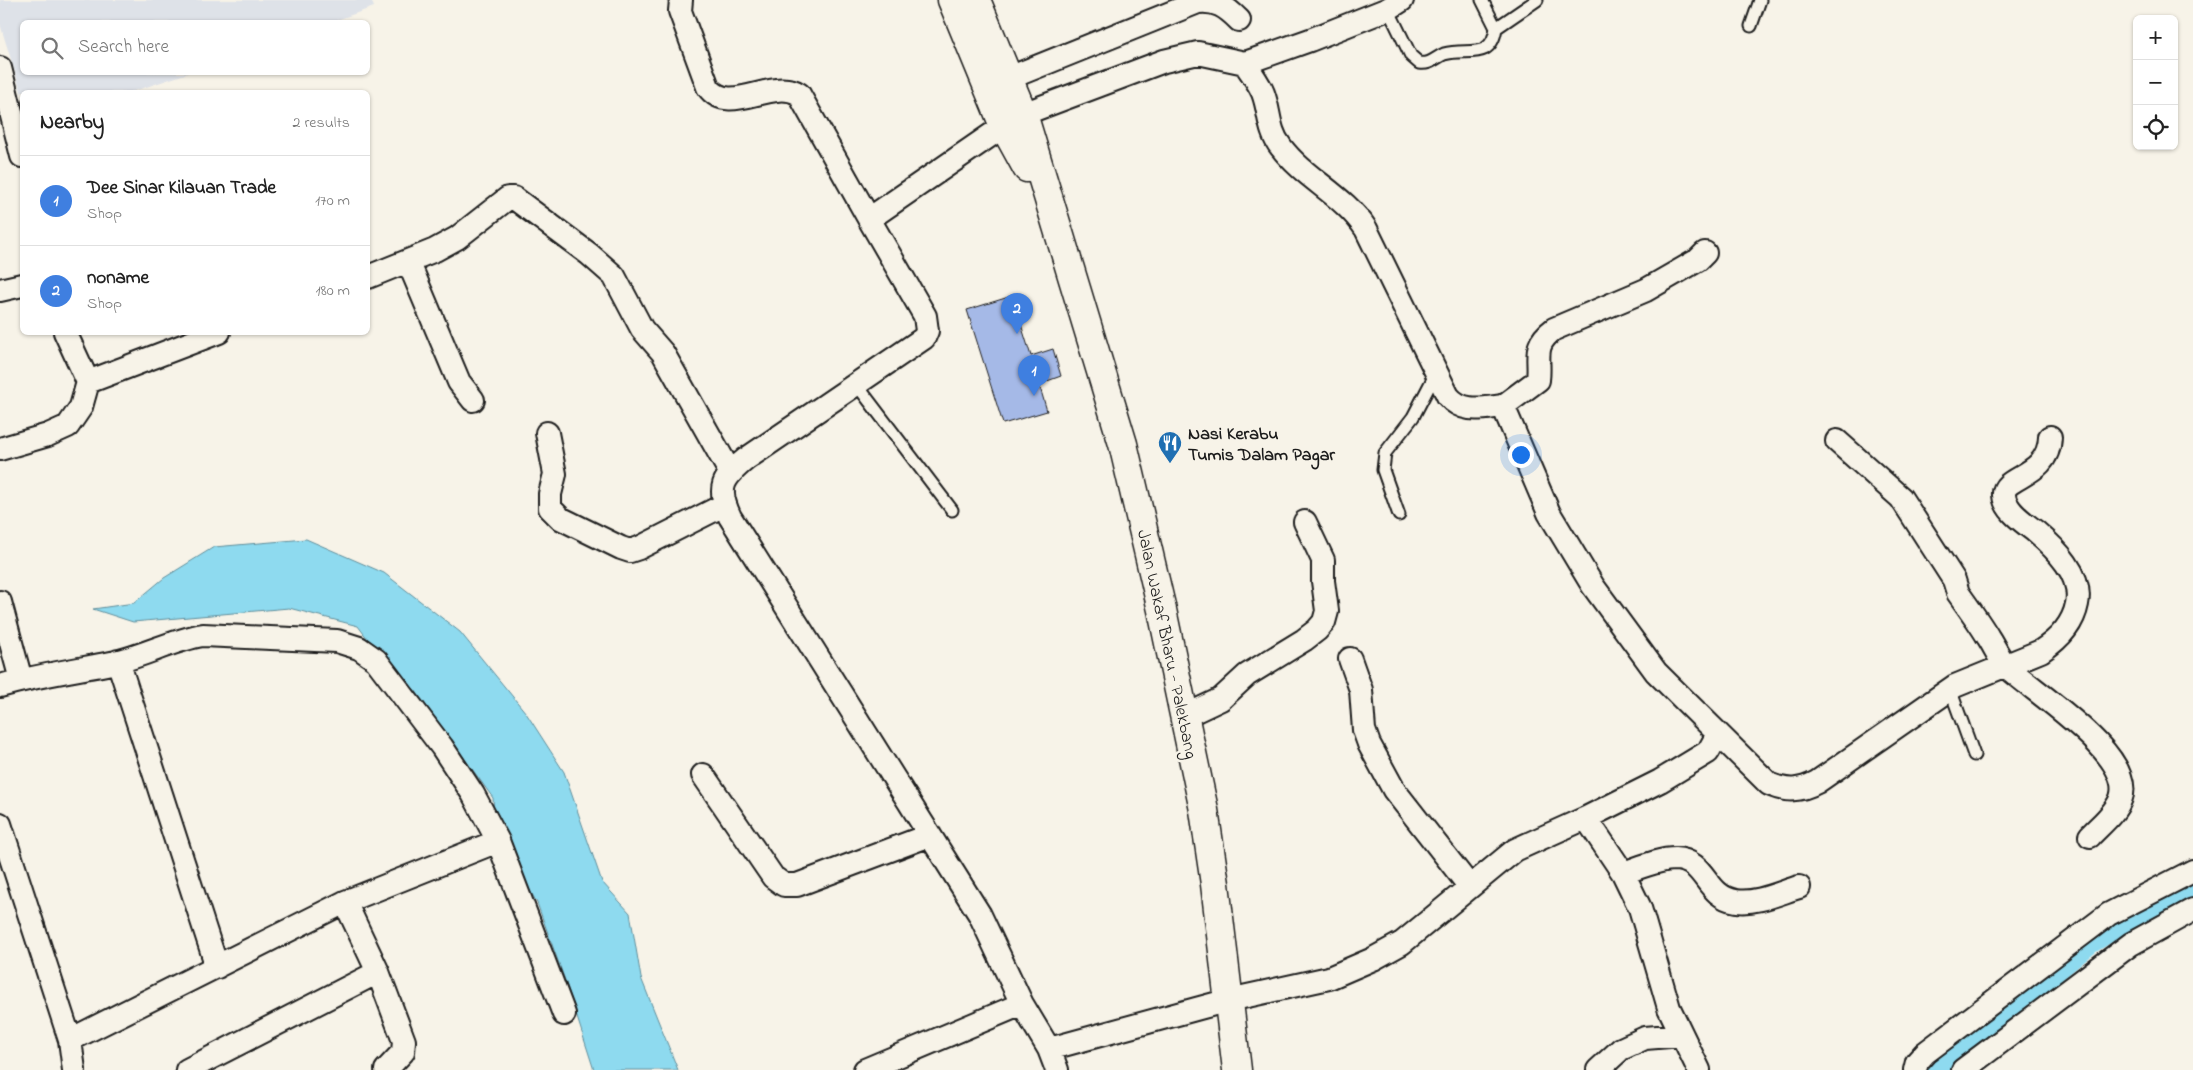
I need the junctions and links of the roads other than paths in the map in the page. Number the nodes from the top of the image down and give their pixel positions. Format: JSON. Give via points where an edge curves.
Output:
{"nodes":[{"id":1,"x":681,"y":0,"type":"edge"},
{"id":2,"x":952,"y":0,"type":"edge"},
{"id":3,"x":976,"y":0,"type":"edge"},
{"id":4,"x":1482,"y":0,"type":"edge"},
{"id":5,"x":1538,"y":0,"type":"edge"},
{"id":6,"x":1760,"y":0,"type":"edge"},
{"id":7,"x":1395,"y":4,"type":"edge"},
{"id":8,"x":1239,"y":20,"type":"dead end"},
{"id":9,"x":1750,"y":26,"type":"dead end"},
{"id":10,"x":1496,"y":28,"type":"junction"},
{"id":11,"x":1245,"y":63,"type":"junction"},
{"id":12,"x":0,"y":68,"type":"edge"},
{"id":13,"x":1009,"y":78,"type":"junction"},
{"id":14,"x":6,"y":111,"type":"edge"},
{"id":15,"x":1013,"y":120,"type":"junction"},
{"id":16,"x":20,"y":150,"type":"edge"},
{"id":17,"x":869,"y":219,"type":"junction"},
{"id":18,"x":1704,"y":253,"type":"dead end"},
{"id":19,"x":408,"y":262,"type":"junction"},
{"id":20,"x":370,"y":276,"type":"edge"},
{"id":21,"x":20,"y":285,"type":"edge"},
{"id":22,"x":0,"y":290,"type":"edge"},
{"id":23,"x":66,"y":335,"type":"edge"},
{"id":24,"x":211,"y":335,"type":"edge"},
{"id":25,"x":1437,"y":371,"type":"junction"},
{"id":26,"x":88,"y":382,"type":"junction"},
{"id":27,"x":857,"y":385,"type":"junction"},
{"id":28,"x":473,"y":400,"type":"dead end"},
{"id":29,"x":1503,"y":406,"type":"junction"},
{"id":30,"x":547,"y":432,"type":"dead end"},
{"id":31,"x":2050,"y":437,"type":"dead end"},
{"id":32,"x":1837,"y":441,"type":"dead end"},
{"id":33,"x":0,"y":449,"type":"edge"},
{"id":34,"x":730,"y":472,"type":"junction"},
{"id":35,"x":724,"y":504,"type":"junction"},
{"id":36,"x":952,"y":510,"type":"dead end"},
{"id":37,"x":1398,"y":516,"type":"dead end"},
{"id":38,"x":1305,"y":522,"type":"dead end"},
{"id":39,"x":0,"y":602,"type":"edge"},
{"id":40,"x":1350,"y":659,"type":"dead end"},
{"id":41,"x":118,"y":661,"type":"junction"},
{"id":42,"x":2005,"y":665,"type":"junction"},
{"id":43,"x":10,"y":683,"type":"edge"},
{"id":44,"x":1950,"y":689,"type":"junction"},
{"id":45,"x":1183,"y":717,"type":"junction"},
{"id":46,"x":1718,"y":734,"type":"junction"},
{"id":47,"x":1974,"y":755,"type":"dead end"},
{"id":48,"x":703,"y":775,"type":"dead end"},
{"id":49,"x":1586,"y":818,"type":"junction"},
{"id":50,"x":0,"y":824,"type":"edge"},
{"id":51,"x":930,"y":835,"type":"junction"},
{"id":52,"x":2090,"y":836,"type":"dead end"},
{"id":53,"x":498,"y":841,"type":"junction"},
{"id":54,"x":2193,"y":871,"type":"edge"},
{"id":55,"x":1623,"y":873,"type":"junction"},
{"id":56,"x":1470,"y":887,"type":"junction"},
{"id":57,"x":1799,"y":887,"type":"dead end"},
{"id":58,"x":345,"y":902,"type":"junction"},
{"id":59,"x":2193,"y":910,"type":"edge"},
{"id":60,"x":217,"y":967,"type":"junction"},
{"id":61,"x":378,"y":972,"type":"junction"},
{"id":62,"x":1229,"y":1000,"type":"junction"},
{"id":63,"x":1022,"y":1004,"type":"junction"},
{"id":64,"x":564,"y":1014,"type":"dead end"},
{"id":65,"x":1682,"y":1035,"type":"junction"},
{"id":66,"x":70,"y":1040,"type":"junction"},
{"id":67,"x":1049,"y":1049,"type":"junction"},
{"id":68,"x":74,"y":1070,"type":"edge"},
{"id":69,"x":187,"y":1070,"type":"edge"},
{"id":70,"x":386,"y":1070,"type":"edge"},
{"id":71,"x":865,"y":1070,"type":"edge"},
{"id":72,"x":1057,"y":1070,"type":"edge"},
{"id":73,"x":1237,"y":1070,"type":"edge"},
{"id":74,"x":1598,"y":1070,"type":"edge"},
{"id":75,"x":1699,"y":1070,"type":"edge"},
{"id":76,"x":1915,"y":1070,"type":"edge"},
{"id":77,"x":1963,"y":1070,"type":"edge"}],
"edges":[{"from":1,"to":17,"type":"street","via":[[682,14],[713,93],[726,99],[786,88],[799,94]]},
{"from":2,"to":15,"type":"main road","name":"Jalan Wakaf Bharu - Palekbang"},
{"from":3,"to":13,"type":"main road","name":"Jalan Wakaf Bharu - Palekbang"},
{"from":4,"to":10,"type":"lane"},
{"from":5,"to":10,"type":"lane"},
{"from":6,"to":9,"type":"lane"},
{"from":7,"to":10,"type":"lane","via":[[1411,56],[1419,63],[1429,63],[1456,52],[1473,53],[1486,48],[1494,41]]},
{"from":7,"to":11,"type":"street"},
{"from":8,"to":13,"type":"street","via":[[1225,6],[1210,1],[1198,2]]},
{"from":11,"to":15,"type":"street","via":[[1198,53],[1164,61]]},
{"from":11,"to":25,"type":"street","via":[[1263,93],[1279,146],[1300,170],[1348,206],[1366,229]]},
{"from":12,"to":14,"type":"street"},
{"from":13,"to":15,"type":"main road","name":"Jalan Wakaf Bharu - Palekbang"},
{"from":14,"to":16,"type":"street"},
{"from":15,"to":17,"type":"street"},
{"from":15,"to":45,"type":"main road","name":"Jalan Wakaf Bharu - Palekbang","via":[[1058,227],[1123,444]]},
{"from":17,"to":27,"type":"street","via":[[925,316],[927,331],[919,343]]},
{"from":18,"to":29,"type":"street","via":[[1698,260],[1646,290],[1554,329],[1538,351],[1538,380]]},
{"from":19,"to":20,"type":"street"},
{"from":19,"to":28,"type":"street","via":[[460,382]]},
{"from":19,"to":34,"type":"street","via":[[457,238],[508,198],[514,198],[614,276],[642,329],[662,351]]},
{"from":21,"to":22,"type":"street"},
{"from":23,"to":26,"type":"street"},
{"from":24,"to":26,"type":"street"},
{"from":25,"to":29,"type":"street","via":[[1448,396],[1459,406],[1467,409]]},
{"from":25,"to":37,"type":"lane","via":[[1413,417],[1385,453],[1383,470]]},
{"from":26,"to":33,"type":"street","via":[[81,407],[68,426]]},
{"from":27,"to":34,"type":"street"},
{"from":27,"to":36,"type":"lane"},
{"from":29,"to":46,"type":"street","via":[[1549,513],[1593,586],[1656,672]]},
{"from":30,"to":35,"type":"street","via":[[555,474],[550,508],[560,518],[621,548],[630,551],[639,548]]},
{"from":31,"to":42,"type":"street","via":[[2050,448],[2043,461],[2008,485],[2004,496],[2019,518],[2067,564],[2076,580],[2079,596],[2076,612],[2052,644]]},
{"from":32,"to":42,"type":"street","via":[[1901,498]]},
{"from":34,"to":35,"type":"street","via":[[722,485]]},
{"from":35,"to":51,"type":"street"},
{"from":38,"to":45,"type":"street","via":[[1323,560],[1327,611],[1324,622],[1304,640],[1247,675],[1221,699]]},
{"from":39,"to":43,"type":"street"},
{"from":40,"to":56,"type":"street","via":[[1361,690],[1368,744],[1394,790]]},
{"from":41,"to":43,"type":"street"},
{"from":41,"to":53,"type":"street","via":[[183,638],[203,635],[336,642],[359,648],[376,660],[442,747],[473,794]]},
{"from":41,"to":60,"type":"street"},
{"from":42,"to":44,"type":"street"},
{"from":42,"to":52,"type":"street","via":[[2102,747],[2118,771],[2122,796],[2118,806]]},
{"from":44,"to":46,"type":"street","via":[[1806,788],[1787,790],[1769,784]]},
{"from":44,"to":47,"type":"lane"},
{"from":45,"to":62,"type":"main road","name":"Jalan Wakaf Bharu - Palekbang","via":[[1204,810]]},
{"from":46,"to":49,"type":"street","via":[[1708,752],[1660,781]]},
{"from":48,"to":51,"type":"street","via":[[773,877],[784,885],[797,885]]},
{"from":49,"to":55,"type":"street"},
{"from":49,"to":56,"type":"street","via":[[1515,850]]},
{"from":50,"to":66,"type":"street"},
{"from":51,"to":63,"type":"street","via":[[980,915]]},
{"from":53,"to":58,"type":"street"},
{"from":53,"to":64,"type":"street"},
{"from":54,"to":76,"type":"street","via":[[2108,914],[1925,1054],[1917,1062]]},
{"from":55,"to":57,"type":"street","via":[[1660,861],[1681,860],[1694,864],[1722,897],[1745,902]]},
{"from":55,"to":65,"type":"street","via":[[1640,908],[1669,1008]]},
{"from":56,"to":62,"type":"street","via":[[1402,943],[1373,959],[1328,978]]},
{"from":58,"to":60,"type":"street"},
{"from":58,"to":61,"type":"street"},
{"from":59,"to":77,"type":"street","via":[[2131,944]]},
{"from":60,"to":66,"type":"street"},
{"from":61,"to":69,"type":"street"},
{"from":61,"to":70,"type":"street","via":[[404,1041],[403,1052]]},
{"from":62,"to":67,"type":"street"},
{"from":62,"to":73,"type":"main road","name":"Jalan Wakaf Bharu - Palekbang"},
{"from":63,"to":67,"type":"street"},
{"from":63,"to":71,"type":"street"},
{"from":65,"to":74,"type":"street","via":[[1645,1038],[1621,1050]]},
{"from":65,"to":75,"type":"street"},
{"from":66,"to":68,"type":"street"},
{"from":67,"to":72,"type":"street"}]}
